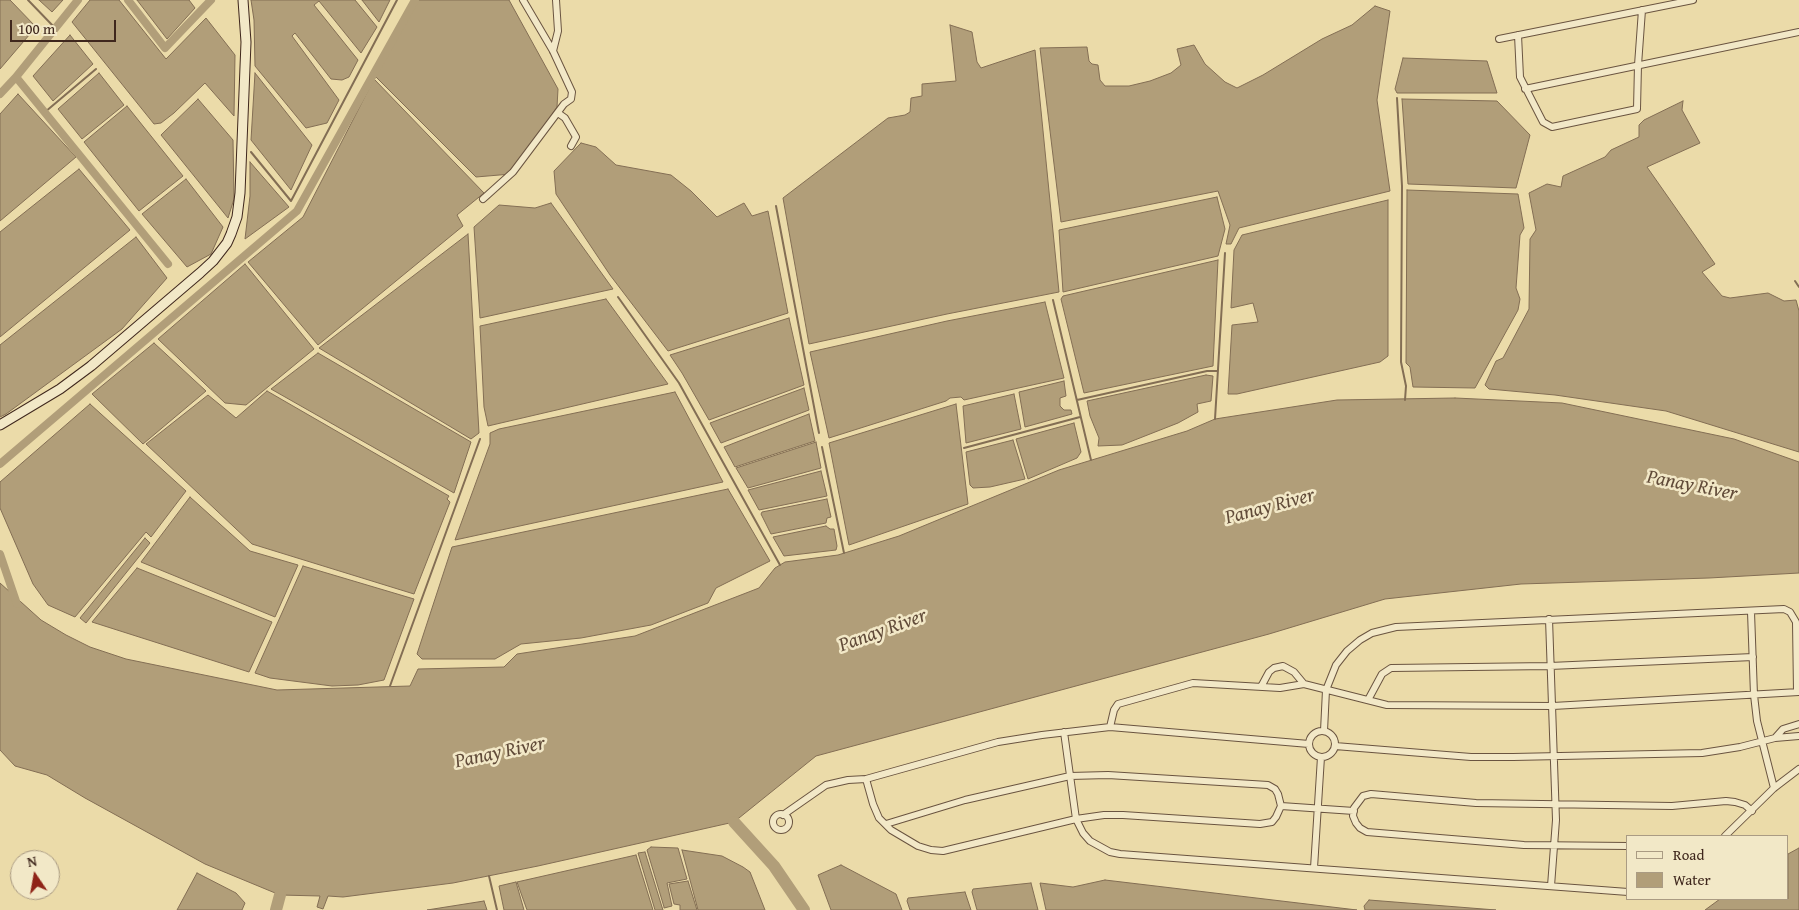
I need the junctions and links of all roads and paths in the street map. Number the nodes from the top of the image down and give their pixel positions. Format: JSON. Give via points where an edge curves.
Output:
{"nodes":[{"id":1,"x":243,"y":0,"type":"edge"},
{"id":2,"x":523,"y":0,"type":"edge"},
{"id":3,"x":556,"y":0,"type":"edge"},
{"id":4,"x":1693,"y":0,"type":"edge"},
{"id":5,"x":1642,"y":10,"type":"junction"},
{"id":6,"x":1799,"y":32,"type":"edge"},
{"id":7,"x":1518,"y":35,"type":"junction"},
{"id":8,"x":1499,"y":39,"type":"dead end"},
{"id":9,"x":554,"y":52,"type":"junction"},
{"id":10,"x":1638,"y":65,"type":"junction"},
{"id":11,"x":1525,"y":89,"type":"junction"},
{"id":12,"x":558,"y":113,"type":"junction"},
{"id":13,"x":571,"y":146,"type":"dead end"},
{"id":14,"x":482,"y":199,"type":"dead end"},
{"id":15,"x":0,"y":425,"type":"edge"},
{"id":16,"x":1751,"y":612,"type":"junction"},
{"id":17,"x":1549,"y":619,"type":"junction"},
{"id":18,"x":1753,"y":657,"type":"junction"},
{"id":19,"x":1550,"y":666,"type":"junction"},
{"id":20,"x":1304,"y":684,"type":"junction"},
{"id":21,"x":1262,"y":686,"type":"junction"},
{"id":22,"x":1326,"y":690,"type":"junction"},
{"id":23,"x":1798,"y":692,"type":"edge"},
{"id":24,"x":1754,"y":695,"type":"junction"},
{"id":25,"x":1368,"y":700,"type":"junction"},
{"id":26,"x":1553,"y":706,"type":"junction"},
{"id":27,"x":1799,"y":724,"type":"edge"},
{"id":28,"x":1110,"y":727,"type":"junction"},
{"id":29,"x":1064,"y":732,"type":"junction"},
{"id":30,"x":1324,"y":732,"type":"junction"},
{"id":31,"x":1799,"y":736,"type":"edge"},
{"id":32,"x":1775,"y":738,"type":"junction"},
{"id":33,"x":1762,"y":742,"type":"junction"},
{"id":34,"x":1309,"y":744,"type":"junction"},
{"id":35,"x":1335,"y":746,"type":"junction"},
{"id":36,"x":1555,"y":756,"type":"junction"},
{"id":37,"x":1321,"y":757,"type":"junction"},
{"id":38,"x":1799,"y":769,"type":"edge"},
{"id":39,"x":1070,"y":776,"type":"junction"},
{"id":40,"x":866,"y":779,"type":"junction"},
{"id":41,"x":1774,"y":788,"type":"junction"},
{"id":42,"x":1555,"y":804,"type":"junction"},
{"id":43,"x":1281,"y":806,"type":"junction"},
{"id":44,"x":1317,"y":810,"type":"junction"},
{"id":45,"x":1354,"y":811,"type":"junction"},
{"id":46,"x":1752,"y":811,"type":"junction"},
{"id":47,"x":783,"y":814,"type":"dead end"},
{"id":48,"x":1076,"y":820,"type":"junction"},
{"id":49,"x":886,"y":824,"type":"junction"},
{"id":50,"x":1726,"y":835,"type":"edge"},
{"id":51,"x":1554,"y":844,"type":"junction"},
{"id":52,"x":1626,"y":846,"type":"edge"},
{"id":53,"x":1314,"y":868,"type":"junction"},
{"id":54,"x":1551,"y":886,"type":"junction"},
{"id":55,"x":1626,"y":892,"type":"edge"}],
"edges":[{"from":1,"to":15,"type":"main road","via":[[246,42],[240,193],[237,217],[227,243],[213,261],[91,366]]},
{"from":2,"to":9,"type":"street"},
{"from":3,"to":9,"type":"street","via":[[558,31]]},
{"from":4,"to":5,"type":"street"},
{"from":5,"to":7,"type":"street"},
{"from":5,"to":10,"type":"street"},
{"from":6,"to":10,"type":"street"},
{"from":7,"to":8,"type":"street"},
{"from":7,"to":11,"type":"street","via":[[1520,77]]},
{"from":9,"to":12,"type":"street","via":[[572,92]]},
{"from":10,"to":11,"type":"street"},
{"from":10,"to":11,"type":"street","via":[[1637,109],[1552,128],[1543,122]]},
{"from":12,"to":13,"type":"street","via":[[565,118],[576,137]]},
{"from":12,"to":14,"type":"street","via":[[513,172]]},
{"from":16,"to":17,"type":"street"},
{"from":16,"to":18,"type":"street"},
{"from":16,"to":23,"type":"street","via":[[1784,609],[1794,616]]},
{"from":17,"to":19,"type":"street"},
{"from":17,"to":22,"type":"street","via":[[1378,631],[1347,651],[1336,666]]},
{"from":18,"to":19,"type":"street"},
{"from":18,"to":24,"type":"street"},
{"from":19,"to":25,"type":"street","via":[[1392,668],[1382,674]]},
{"from":19,"to":26,"type":"street"},
{"from":20,"to":21,"type":"street","via":[[1280,688]]},
{"from":20,"to":21,"type":"street","via":[[1294,672],[1283,666],[1269,672]]},
{"from":20,"to":22,"type":"street"},
{"from":21,"to":28,"type":"street","via":[[1204,682],[1182,686],[1118,704]]},
{"from":22,"to":25,"type":"street"},
{"from":22,"to":30,"type":"street"},
{"from":23,"to":24,"type":"street"},
{"from":24,"to":26,"type":"street"},
{"from":24,"to":33,"type":"street"},
{"from":25,"to":26,"type":"street","via":[[1387,705]]},
{"from":26,"to":36,"type":"street"},
{"from":27,"to":32,"type":"street","via":[[1782,729]]},
{"from":28,"to":29,"type":"street"},
{"from":28,"to":34,"type":"street"},
{"from":29,"to":39,"type":"street"},
{"from":29,"to":40,"type":"street","via":[[998,742]]},
{"from":30,"to":34,"type":"street","via":[[1316,733]]},
{"from":30,"to":35,"type":"street","via":[[1331,735]]},
{"from":31,"to":32,"type":"street"},
{"from":32,"to":33,"type":"street"},
{"from":33,"to":36,"type":"street","via":[[1702,753]]},
{"from":33,"to":41,"type":"street"},
{"from":34,"to":37,"type":"street","via":[[1314,754]]},
{"from":35,"to":36,"type":"street","via":[[1471,757]]},
{"from":35,"to":37,"type":"street","via":[[1332,753]]},
{"from":36,"to":42,"type":"street"},
{"from":37,"to":44,"type":"street"},
{"from":38,"to":41,"type":"street"},
{"from":39,"to":43,"type":"street","via":[[1108,775],[1268,786],[1278,794]]},
{"from":39,"to":48,"type":"street"},
{"from":39,"to":49,"type":"street","via":[[965,800]]},
{"from":40,"to":47,"type":"street","via":[[826,785]]},
{"from":40,"to":49,"type":"street","via":[[879,818]]},
{"from":41,"to":46,"type":"street"},
{"from":42,"to":45,"type":"street","via":[[1476,803],[1371,794],[1358,801]]},
{"from":42,"to":46,"type":"street","via":[[1672,806],[1726,801]]},
{"from":42,"to":51,"type":"street"},
{"from":43,"to":44,"type":"street"},
{"from":43,"to":48,"type":"street","via":[[1272,822],[1260,824],[1123,815]]},
{"from":44,"to":45,"type":"street"},
{"from":44,"to":53,"type":"street"},
{"from":45,"to":51,"type":"street","via":[[1356,823],[1367,832],[1524,845]]},
{"from":46,"to":50,"type":"street"},
{"from":48,"to":49,"type":"street","via":[[943,851],[918,846]]},
{"from":48,"to":53,"type":"street","via":[[1090,842],[1110,852]]},
{"from":51,"to":52,"type":"street"},
{"from":51,"to":54,"type":"street"},
{"from":53,"to":54,"type":"street"},
{"from":54,"to":55,"type":"street"}]}
